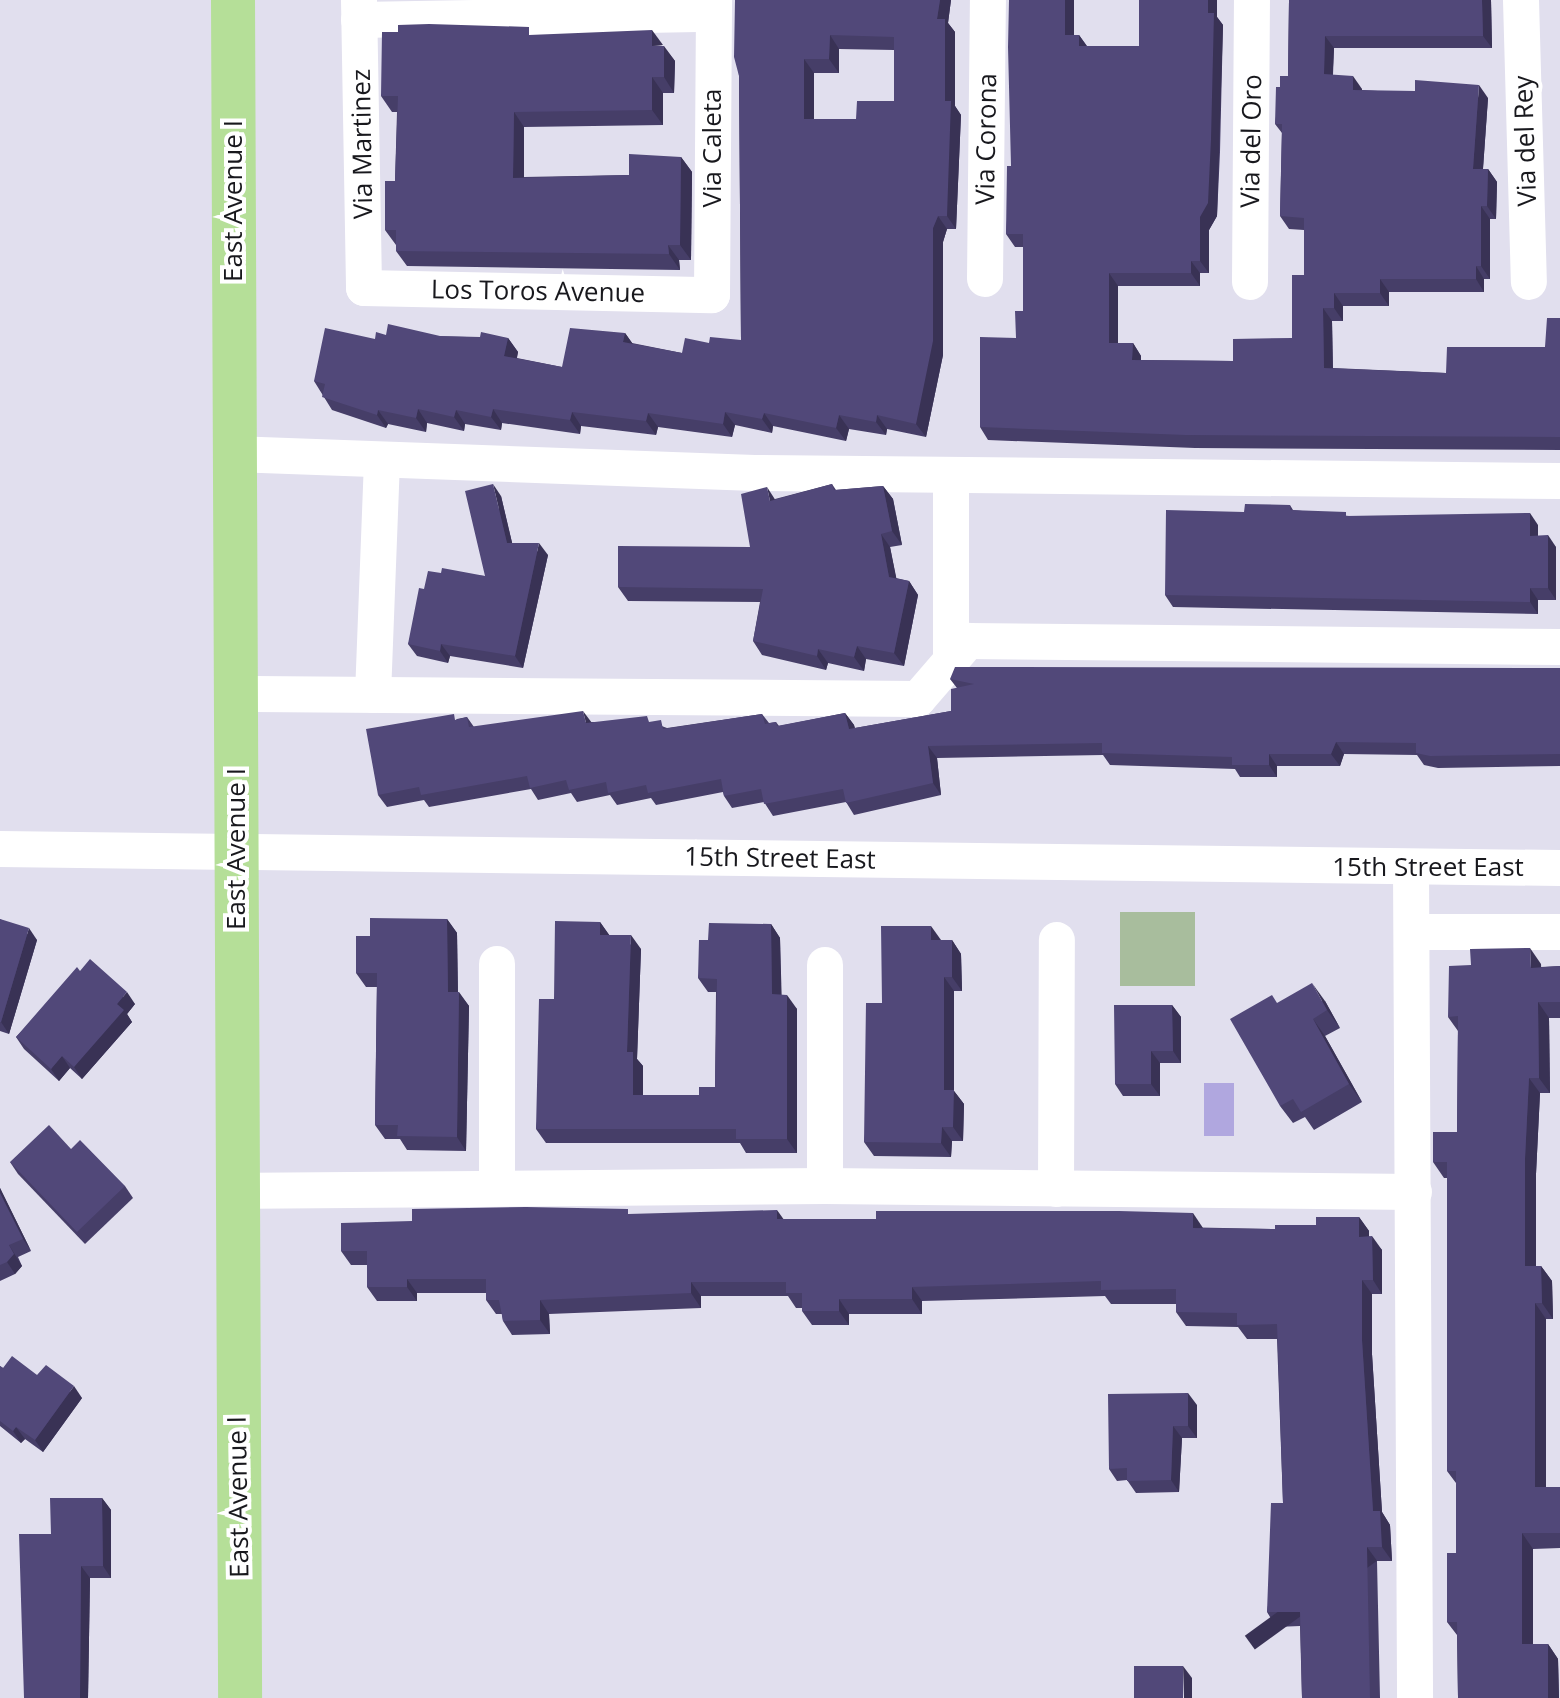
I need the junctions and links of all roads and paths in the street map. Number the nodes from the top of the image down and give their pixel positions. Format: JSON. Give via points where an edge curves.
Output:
{"nodes":[{"id":1,"x":233,"y":0,"type":"edge"},
{"id":2,"x":988,"y":0,"type":"edge"},
{"id":3,"x":1252,"y":0,"type":"edge"},
{"id":4,"x":1521,"y":0,"type":"edge"},
{"id":5,"x":713,"y":7,"type":"edge"},
{"id":6,"x":359,"y":10,"type":"edge"},
{"id":7,"x":985,"y":279,"type":"dead end"},
{"id":8,"x":1250,"y":282,"type":"dead end"},
{"id":9,"x":1529,"y":282,"type":"dead end"},
{"id":10,"x":364,"y":288,"type":"joint"},
{"id":11,"x":712,"y":295,"type":"joint"},
{"id":12,"x":235,"y":454,"type":"junction"},
{"id":13,"x":382,"y":460,"type":"junction"},
{"id":14,"x":951,"y":475,"type":"junction"},
{"id":15,"x":1560,"y":481,"type":"edge"},
{"id":16,"x":1560,"y":647,"type":"edge"},
{"id":17,"x":951,"y":661,"type":"junction"},
{"id":18,"x":238,"y":694,"type":"junction"},
{"id":19,"x":373,"y":695,"type":"junction"},
{"id":20,"x":0,"y":849,"type":"edge"},
{"id":21,"x":236,"y":850,"type":"junction"},
{"id":22,"x":1411,"y":867,"type":"junction"},
{"id":23,"x":1560,"y":868,"type":"edge"},
{"id":24,"x":1412,"y":932,"type":"junction"},
{"id":25,"x":1560,"y":932,"type":"edge"},
{"id":26,"x":1057,"y":940,"type":"dead end"},
{"id":27,"x":497,"y":964,"type":"dead end"},
{"id":28,"x":825,"y":965,"type":"dead end"},
{"id":29,"x":825,"y":1186,"type":"junction"},
{"id":30,"x":497,"y":1188,"type":"junction"},
{"id":31,"x":1056,"y":1189,"type":"junction"},
{"id":32,"x":234,"y":1191,"type":"junction"},
{"id":33,"x":1414,"y":1192,"type":"junction"},
{"id":34,"x":240,"y":1698,"type":"edge"},
{"id":35,"x":1415,"y":1698,"type":"edge"}],
"edges":[{"from":1,"to":12,"type":"main road","name":"East Avenue I"},
{"from":2,"to":7,"type":"street","name":"Via Corona"},
{"from":3,"to":8,"type":"street","name":"Via del Oro"},
{"from":4,"to":9,"type":"street","name":"Via del Rey"},
{"from":5,"to":6,"type":"street"},
{"from":5,"to":11,"type":"street","name":"Via Caleta"},
{"from":6,"to":10,"type":"street","name":"Via Martinez"},
{"from":10,"to":11,"type":"street","name":"Los Toros Avenue"},
{"from":12,"to":13,"type":"street"},
{"from":12,"to":18,"type":"main road","name":"East Avenue I"},
{"from":13,"to":14,"type":"street"},
{"from":13,"to":19,"type":"street"},
{"from":14,"to":15,"type":"street"},
{"from":14,"to":17,"type":"street"},
{"from":16,"to":17,"type":"street","via":[[968,641]]},
{"from":17,"to":19,"type":"street","via":[[918,699]]},
{"from":18,"to":19,"type":"street"},
{"from":18,"to":21,"type":"main road","name":"East Avenue I"},
{"from":20,"to":21,"type":"street","name":"15th Street East"},
{"from":21,"to":22,"type":"street","name":"15th Street East"},
{"from":21,"to":32,"type":"main road","name":"East Avenue I"},
{"from":22,"to":23,"type":"street","name":"15th Street East"},
{"from":22,"to":24,"type":"street"},
{"from":24,"to":25,"type":"street"},
{"from":24,"to":33,"type":"street"},
{"from":26,"to":31,"type":"street"},
{"from":27,"to":30,"type":"street"},
{"from":28,"to":29,"type":"street"},
{"from":29,"to":30,"type":"street"},
{"from":29,"to":31,"type":"street"},
{"from":30,"to":32,"type":"street"},
{"from":31,"to":33,"type":"street"},
{"from":32,"to":34,"type":"main road","name":"East Avenue I"},
{"from":33,"to":35,"type":"street"}]}
